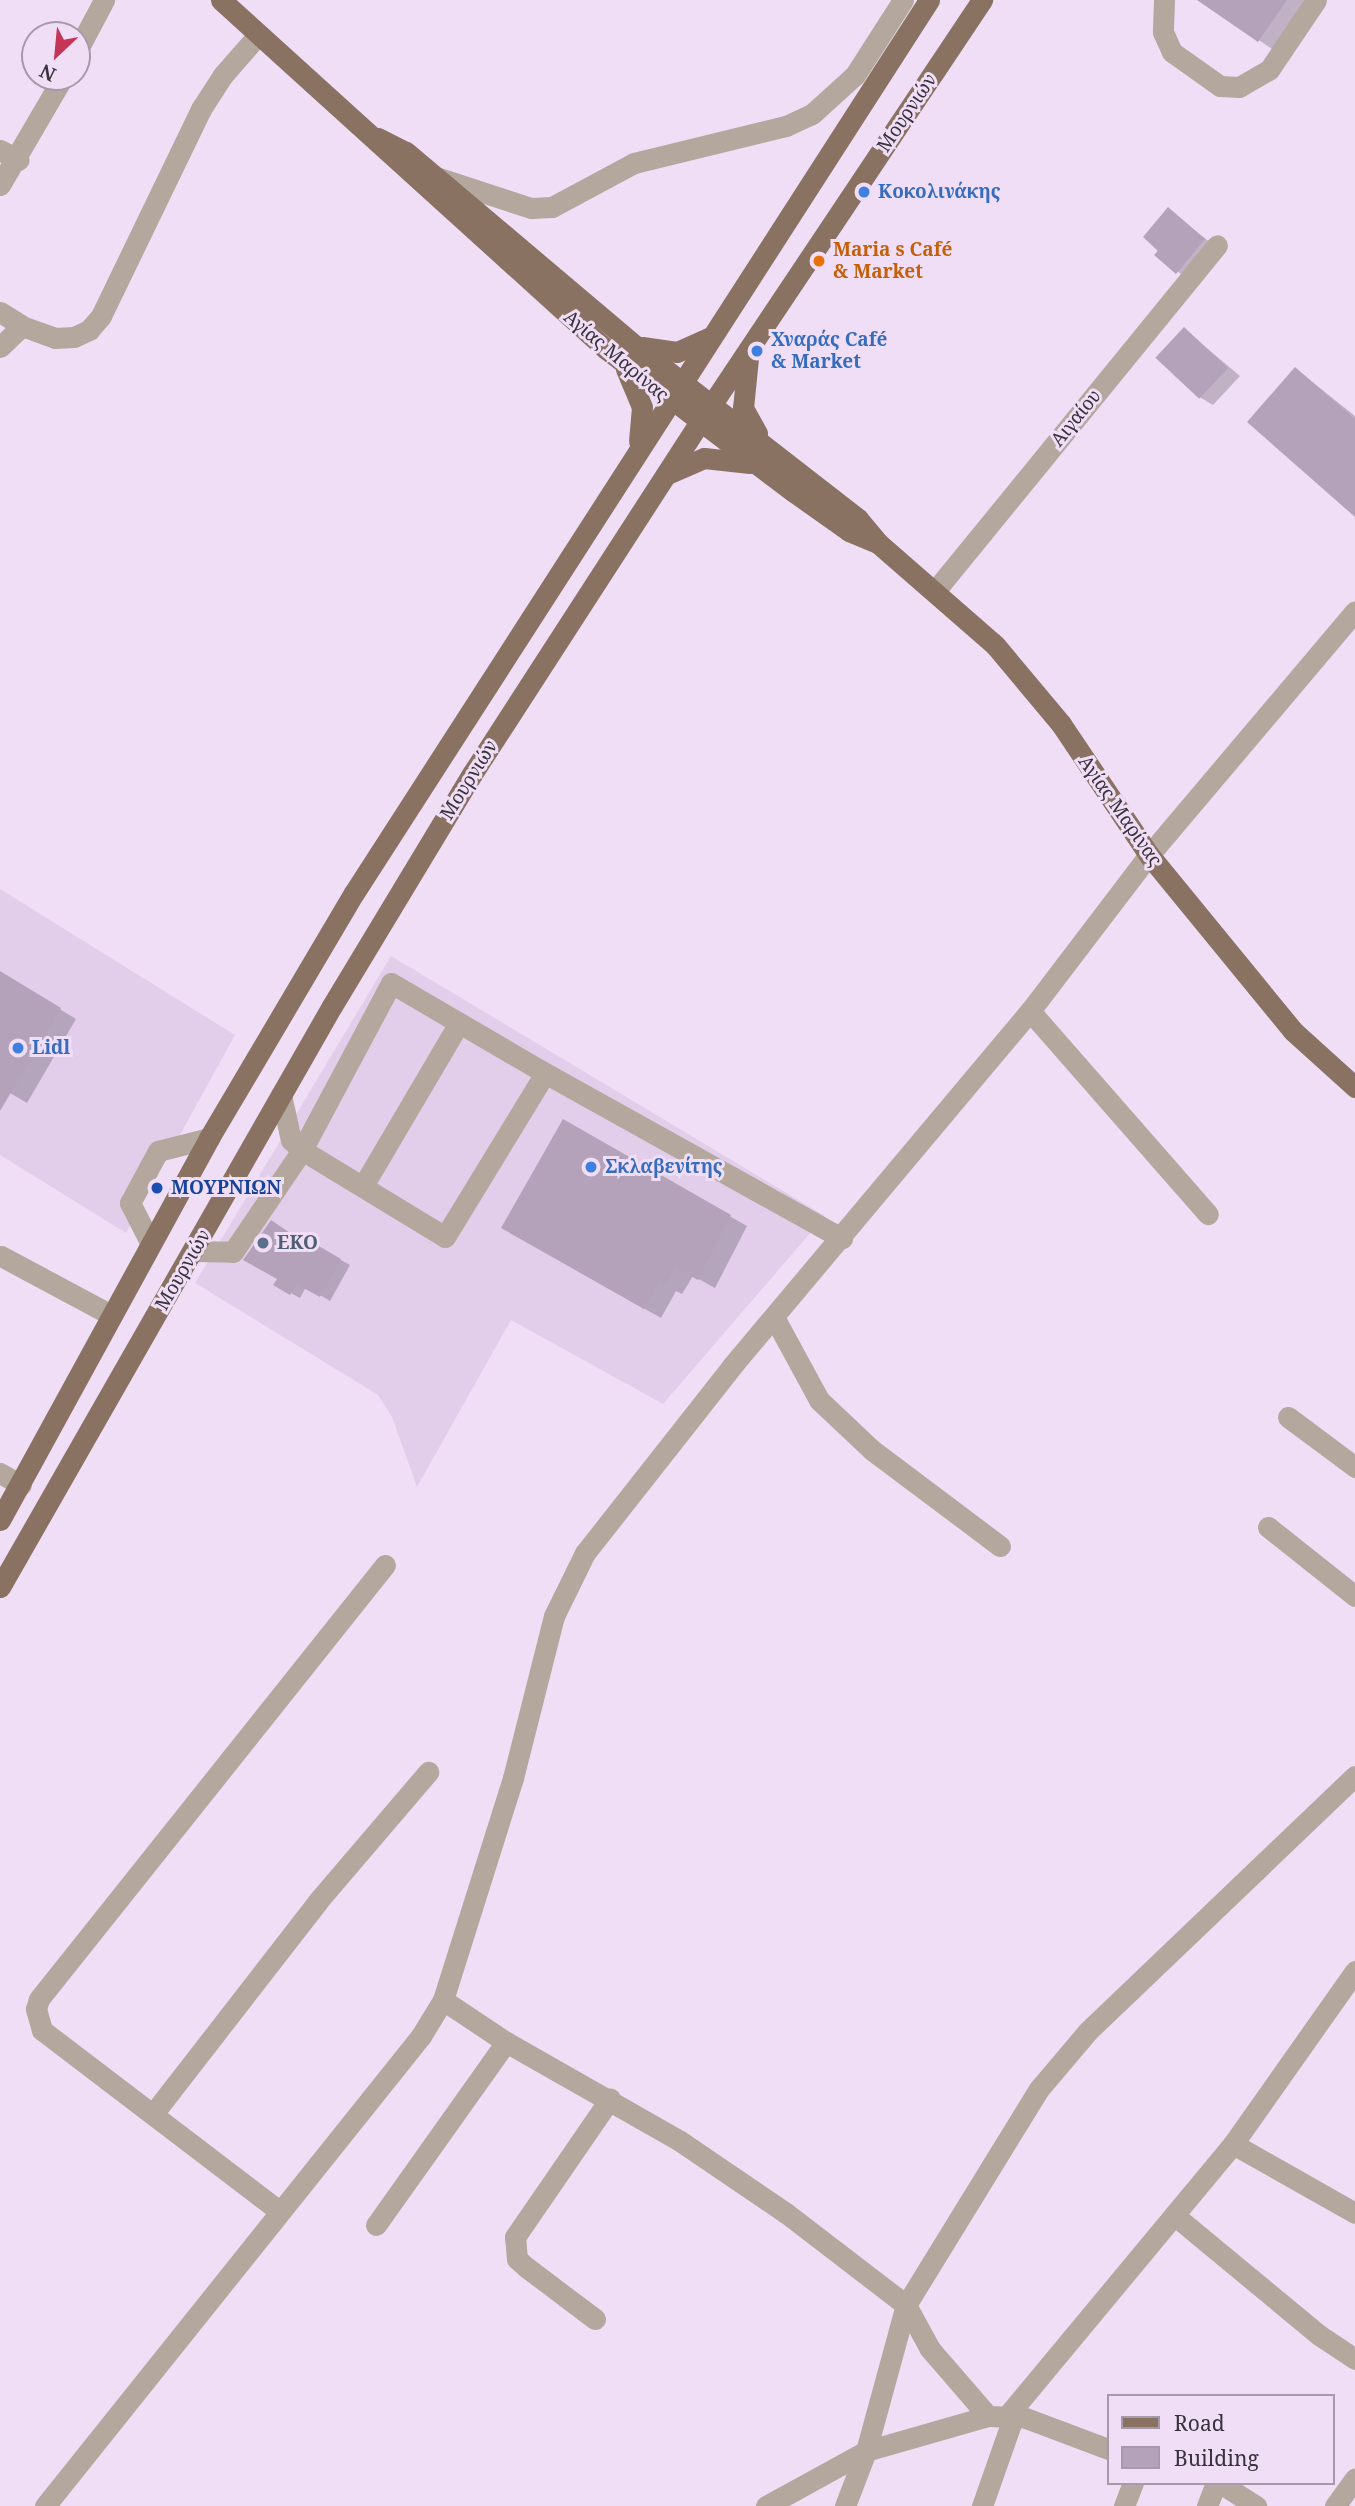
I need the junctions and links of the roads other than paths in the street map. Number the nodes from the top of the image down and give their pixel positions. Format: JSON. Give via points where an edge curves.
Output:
{"nodes":[{"id":1,"x":104,"y":0,"type":"edge"},
{"id":2,"x":221,"y":0,"type":"edge"},
{"id":3,"x":903,"y":0,"type":"edge"},
{"id":4,"x":929,"y":0,"type":"edge"},
{"id":5,"x":982,"y":0,"type":"edge"},
{"id":6,"x":1164,"y":0,"type":"edge"},
{"id":7,"x":1316,"y":0,"type":"edge"},
{"id":8,"x":91,"y":25,"type":"edge"},
{"id":9,"x":258,"y":35,"type":"junction"},
{"id":10,"x":53,"y":91,"type":"edge"},
{"id":11,"x":378,"y":138,"type":"junction"},
{"id":12,"x":9,"y":155,"type":"edge"},
{"id":13,"x":439,"y":178,"type":"junction"},
{"id":14,"x":0,"y":185,"type":"edge"},
{"id":15,"x":1217,"y":244,"type":"dead end"},
{"id":16,"x":0,"y":312,"type":"edge"},
{"id":17,"x":22,"y":326,"type":"junction"},
{"id":18,"x":715,"y":334,"type":"junction"},
{"id":19,"x":0,"y":347,"type":"edge"},
{"id":20,"x":750,"y":349,"type":"junction"},
{"id":21,"x":629,"y":354,"type":"junction"},
{"id":22,"x":682,"y":382,"type":"junction"},
{"id":23,"x":669,"y":400,"type":"junction"},
{"id":24,"x":713,"y":404,"type":"junction"},
{"id":25,"x":700,"y":422,"type":"junction"},
{"id":26,"x":636,"y":453,"type":"junction"},
{"id":27,"x":761,"y":455,"type":"junction"},
{"id":28,"x":666,"y":475,"type":"junction"},
{"id":29,"x":935,"y":591,"type":"junction"},
{"id":30,"x":1355,"y":611,"type":"edge"},
{"id":31,"x":1149,"y":855,"type":"junction"},
{"id":32,"x":1030,"y":1011,"type":"junction"},
{"id":33,"x":459,"y":1023,"type":"junction"},
{"id":34,"x":545,"y":1073,"type":"junction"},
{"id":35,"x":1355,"y":1087,"type":"edge"},
{"id":36,"x":281,"y":1095,"type":"junction"},
{"id":37,"x":209,"y":1138,"type":"junction"},
{"id":38,"x":302,"y":1150,"type":"junction"},
{"id":39,"x":363,"y":1186,"type":"junction"},
{"id":40,"x":1208,"y":1214,"type":"dead end"},
{"id":41,"x":842,"y":1238,"type":"junction"},
{"id":42,"x":150,"y":1242,"type":"junction"},
{"id":43,"x":194,"y":1251,"type":"junction"},
{"id":44,"x":1,"y":1256,"type":"edge"},
{"id":45,"x":111,"y":1315,"type":"junction"},
{"id":46,"x":774,"y":1317,"type":"junction"},
{"id":47,"x":1288,"y":1417,"type":"dead end"},
{"id":48,"x":1355,"y":1467,"type":"edge"},
{"id":49,"x":0,"y":1473,"type":"edge"},
{"id":50,"x":21,"y":1485,"type":"junction"},
{"id":51,"x":0,"y":1520,"type":"edge"},
{"id":52,"x":1268,"y":1527,"type":"dead end"},
{"id":53,"x":1000,"y":1546,"type":"dead end"},
{"id":54,"x":385,"y":1565,"type":"dead end"},
{"id":55,"x":0,"y":1587,"type":"edge"},
{"id":56,"x":1355,"y":1597,"type":"edge"},
{"id":57,"x":428,"y":1772,"type":"dead end"},
{"id":58,"x":1355,"y":1776,"type":"edge"},
{"id":59,"x":1355,"y":1971,"type":"edge"},
{"id":60,"x":443,"y":2000,"type":"junction"},
{"id":61,"x":506,"y":2042,"type":"junction"},
{"id":62,"x":610,"y":2099,"type":"junction"},
{"id":63,"x":153,"y":2114,"type":"junction"},
{"id":64,"x":1233,"y":2144,"type":"junction"},
{"id":65,"x":278,"y":2210,"type":"junction"},
{"id":66,"x":1355,"y":2213,"type":"edge"},
{"id":67,"x":1174,"y":2215,"type":"junction"},
{"id":68,"x":376,"y":2225,"type":"dead end"},
{"id":69,"x":906,"y":2305,"type":"junction"},
{"id":70,"x":595,"y":2319,"type":"dead end"},
{"id":71,"x":1355,"y":2359,"type":"edge"},
{"id":72,"x":1003,"y":2415,"type":"junction"},
{"id":73,"x":1106,"y":2448,"type":"edge"},
{"id":74,"x":866,"y":2451,"type":"junction"},
{"id":75,"x":1355,"y":2478,"type":"edge"},
{"id":76,"x":1132,"y":2485,"type":"edge"},
{"id":77,"x":1217,"y":2485,"type":"edge"},
{"id":78,"x":1221,"y":2485,"type":"edge"},
{"id":79,"x":45,"y":2506,"type":"edge"},
{"id":80,"x":766,"y":2506,"type":"edge"},
{"id":81,"x":845,"y":2506,"type":"edge"},
{"id":82,"x":982,"y":2506,"type":"edge"},
{"id":83,"x":1124,"y":2506,"type":"edge"},
{"id":84,"x":1207,"y":2506,"type":"edge"},
{"id":85,"x":1256,"y":2506,"type":"edge"},
{"id":86,"x":1335,"y":2506,"type":"edge"}],
"edges":[{"from":1,"to":8,"type":"street"},
{"from":2,"to":9,"type":"main road","name":"Αγίας Μαρίνας"},
{"from":3,"to":13,"type":"street","via":[[855,75],[812,114],[786,126],[634,163],[552,207],[531,208]]},
{"from":4,"to":18,"type":"main road","name":"Μουρνιών"},
{"from":5,"to":20,"type":"main road","name":"Μουρνιών"},
{"from":6,"to":7,"type":"street","via":[[1163,32],[1172,52],[1220,86],[1239,87],[1269,70]]},
{"from":9,"to":11,"type":"main road","name":"Αγίας Μαρίνας"},
{"from":9,"to":17,"type":"street","via":[[201,109],[101,316],[89,330],[74,337],[55,338]]},
{"from":10,"to":12,"type":"street"},
{"from":11,"to":13,"type":"main road","name":"Αγίας Μαρίνας","via":[[407,152]]},
{"from":11,"to":21,"type":"main road","name":"Αγίας Μαρίνας","via":[[397,162]]},
{"from":12,"to":14,"type":"street"},
{"from":13,"to":21,"type":"main road","name":"Αγίας Μαρίνας"},
{"from":15,"to":29,"type":"street","name":"Αιγαίου"},
{"from":16,"to":17,"type":"street"},
{"from":17,"to":19,"type":"street"},
{"from":18,"to":21,"type":"main road","via":[[677,352]]},
{"from":18,"to":22,"type":"main road","name":"Μουρνιών"},
{"from":20,"to":24,"type":"main road","name":"Μουρνιών"},
{"from":20,"to":27,"type":"main road","via":[[743,408]]},
{"from":21,"to":22,"type":"main road","name":"Αγίας Μαρίνας"},
{"from":21,"to":23,"type":"main road","name":"Αγίας Μαρίνας"},
{"from":21,"to":26,"type":"main road","via":[[642,407]]},
{"from":22,"to":23,"type":"main road","name":"Μουρνιών"},
{"from":22,"to":24,"type":"main road","name":"Αγίας Μαρίνας"},
{"from":23,"to":25,"type":"main road","name":"Αγίας Μαρίνας"},
{"from":23,"to":26,"type":"main road","name":"Μουρνιών"},
{"from":24,"to":25,"type":"main road","name":"Μουρνιών"},
{"from":24,"to":27,"type":"main road","name":"Αγίας Μαρίνας"},
{"from":25,"to":27,"type":"main road","name":"Αγίας Μαρίνας"},
{"from":25,"to":28,"type":"main road","name":"Μουρνιών"},
{"from":26,"to":37,"type":"main road","name":"Μουρνιών","via":[[354,893]]},
{"from":27,"to":28,"type":"main road","via":[[704,457]]},
{"from":27,"to":29,"type":"main road","name":"Αγίας Μαρίνας","via":[[858,519],[878,543]]},
{"from":28,"to":36,"type":"main road","name":"Μουρνιών","via":[[444,821]]},
{"from":29,"to":31,"type":"main road","name":"Αγίας Μαρίνας","via":[[995,645],[1061,724]]},
{"from":30,"to":31,"type":"street"},
{"from":31,"to":32,"type":"street"},
{"from":31,"to":35,"type":"main road","name":"Αγίας Μαρίνας","via":[[1293,1031]]},
{"from":32,"to":40,"type":"street"},
{"from":32,"to":41,"type":"street"},
{"from":33,"to":34,"type":"street"},
{"from":33,"to":38,"type":"street","via":[[391,983]]},
{"from":33,"to":39,"type":"street"},
{"from":34,"to":39,"type":"street","via":[[445,1237]]},
{"from":34,"to":41,"type":"street"},
{"from":36,"to":38,"type":"street","via":[[291,1140]]},
{"from":36,"to":43,"type":"main road","name":"Μουρνιών"},
{"from":37,"to":42,"type":"main road","name":"Μουρνιών"},
{"from":37,"to":42,"type":"street","via":[[158,1151],[131,1203]]},
{"from":38,"to":39,"type":"street"},
{"from":38,"to":43,"type":"street","via":[[233,1252]]},
{"from":41,"to":46,"type":"street"},
{"from":42,"to":45,"type":"main road","name":"Μουρνιών"},
{"from":43,"to":55,"type":"main road","name":"Μουρνιών"},
{"from":44,"to":45,"type":"street"},
{"from":45,"to":50,"type":"main road","name":"Μουρνιών"},
{"from":46,"to":53,"type":"street","via":[[819,1400],[872,1450]]},
{"from":46,"to":60,"type":"street","via":[[585,1553],[567,1583],[554,1616],[513,1778]]},
{"from":47,"to":48,"type":"street"},
{"from":49,"to":50,"type":"street"},
{"from":50,"to":51,"type":"main road","name":"Μουρνιών"},
{"from":52,"to":56,"type":"street"},
{"from":54,"to":63,"type":"street","via":[[40,1999],[36,2020],[42,2031]]},
{"from":57,"to":63,"type":"street","via":[[318,1901]]},
{"from":58,"to":69,"type":"street","via":[[1066,2055],[1039,2088]]},
{"from":59,"to":64,"type":"street"},
{"from":60,"to":61,"type":"street"},
{"from":60,"to":65,"type":"street","via":[[421,2036]]},
{"from":61,"to":62,"type":"street"},
{"from":61,"to":68,"type":"street"},
{"from":62,"to":69,"type":"street","via":[[786,2213]]},
{"from":62,"to":70,"type":"street","via":[[515,2237],[517,2259]]},
{"from":63,"to":65,"type":"street"},
{"from":64,"to":66,"type":"street"},
{"from":64,"to":67,"type":"street"},
{"from":65,"to":79,"type":"street"},
{"from":67,"to":71,"type":"street","via":[[1319,2335]]},
{"from":67,"to":72,"type":"street"},
{"from":69,"to":72,"type":"street","via":[[930,2349]]},
{"from":69,"to":74,"type":"street"},
{"from":72,"to":73,"type":"street"},
{"from":72,"to":74,"type":"street"},
{"from":72,"to":82,"type":"street"},
{"from":74,"to":80,"type":"street"},
{"from":74,"to":81,"type":"street"},
{"from":75,"to":86,"type":"street"},
{"from":76,"to":83,"type":"street"},
{"from":77,"to":84,"type":"street"},
{"from":78,"to":85,"type":"street"}]}
